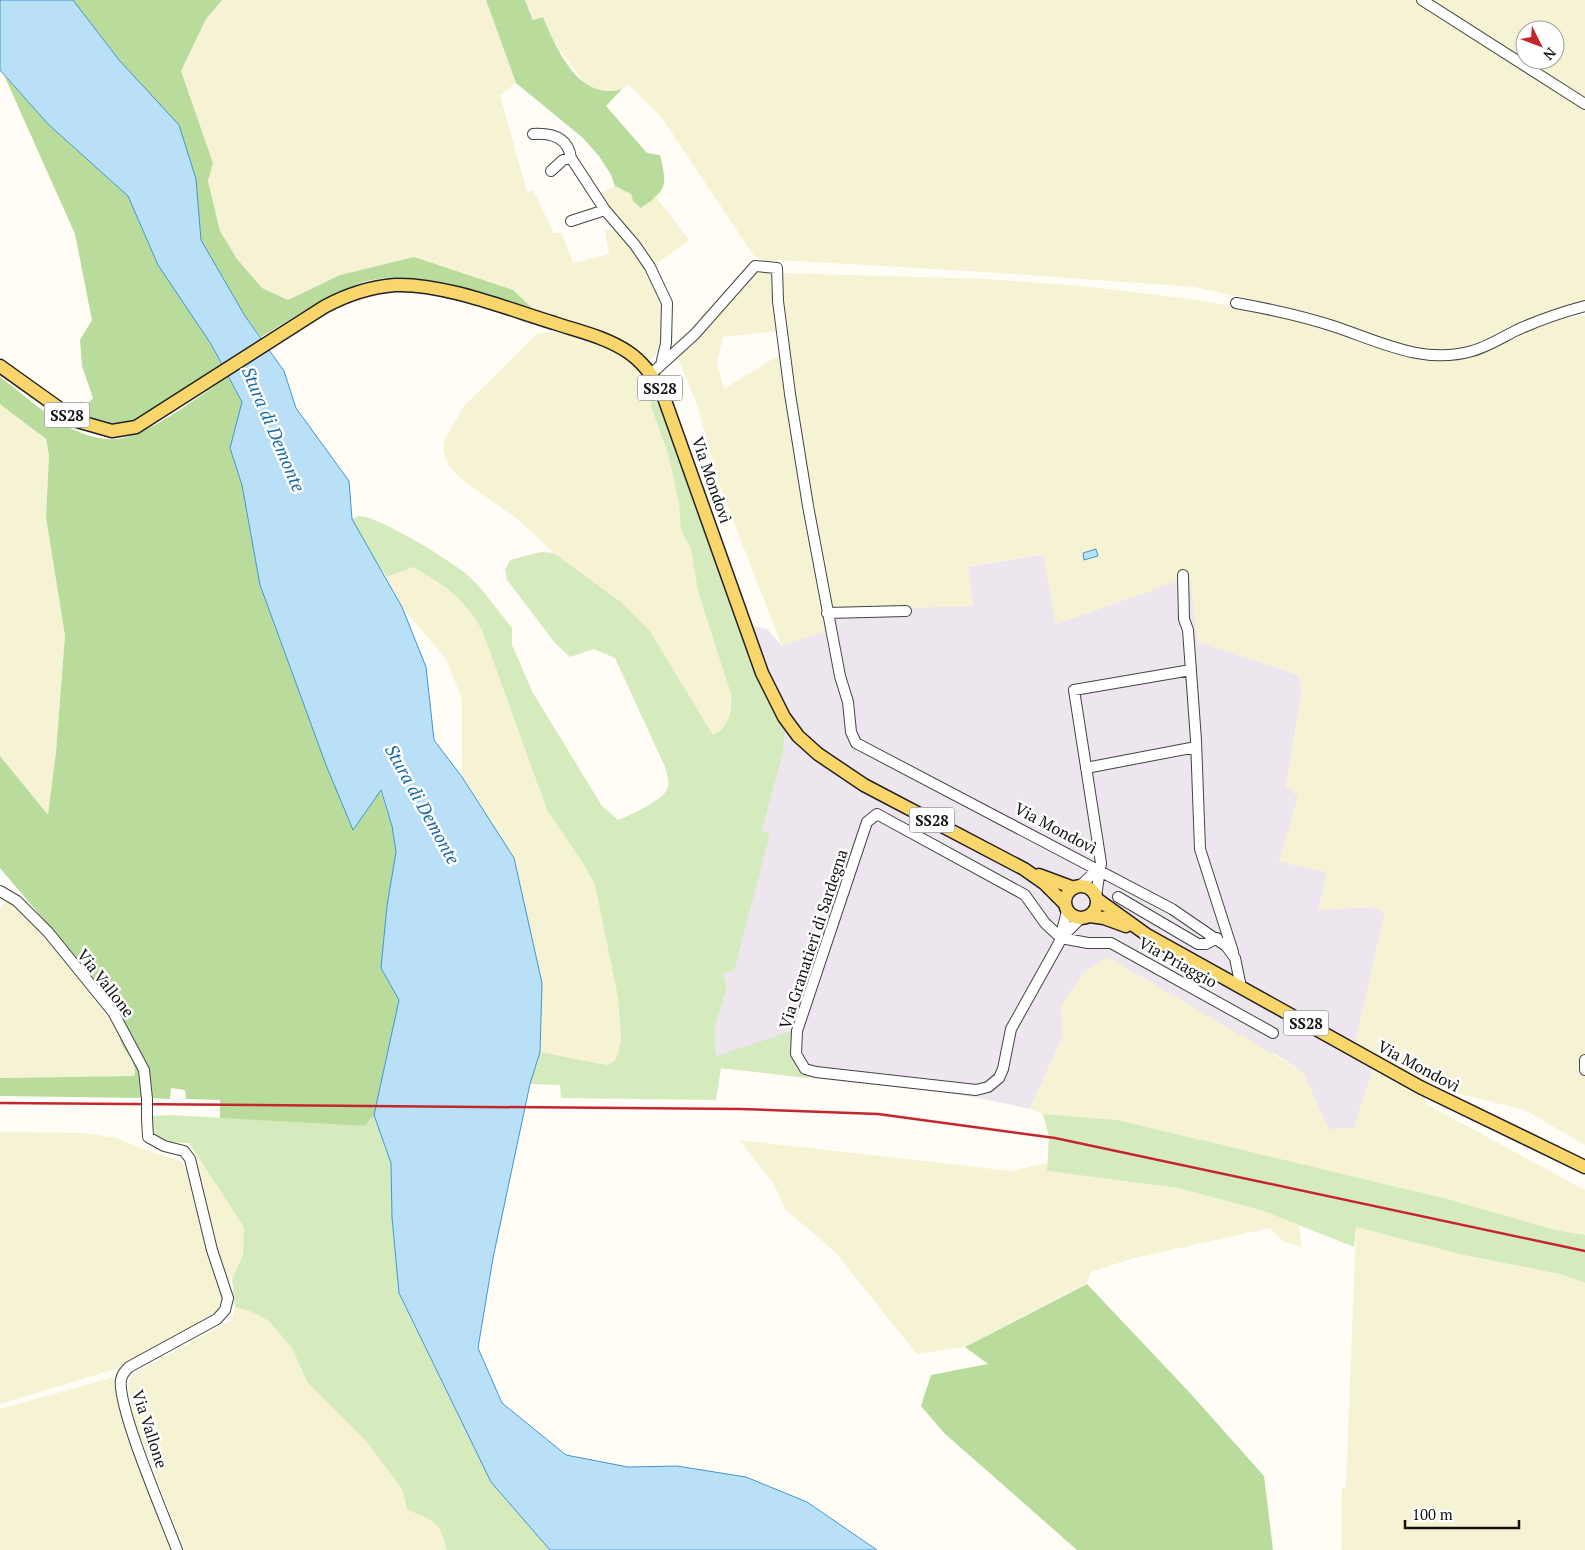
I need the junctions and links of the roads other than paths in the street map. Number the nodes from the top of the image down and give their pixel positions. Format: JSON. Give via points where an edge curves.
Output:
{"nodes":[{"id":1,"x":1422,"y":0,"type":"edge"},
{"id":2,"x":1585,"y":104,"type":"edge"},
{"id":3,"x":533,"y":134,"type":"dead end"},
{"id":4,"x":571,"y":158,"type":"junction"},
{"id":5,"x":551,"y":171,"type":"dead end"},
{"id":6,"x":605,"y":210,"type":"junction"},
{"id":7,"x":571,"y":221,"type":"dead end"},
{"id":8,"x":1236,"y":303,"type":"dead end"},
{"id":9,"x":1585,"y":306,"type":"edge"},
{"id":10,"x":661,"y":365,"type":"junction"},
{"id":11,"x":0,"y":366,"type":"edge"},
{"id":12,"x":651,"y":374,"type":"junction"},
{"id":13,"x":1184,"y":575,"type":"dead end"},
{"id":14,"x":906,"y":611,"type":"dead end"},
{"id":15,"x":827,"y":613,"type":"junction"},
{"id":16,"x":1190,"y":670,"type":"junction"},
{"id":17,"x":1196,"y":747,"type":"junction"},
{"id":18,"x":1086,"y":768,"type":"junction"},
{"id":19,"x":1098,"y":869,"type":"junction"},
{"id":20,"x":1024,"y":870,"type":"junction"},
{"id":21,"x":1077,"y":887,"type":"junction"},
{"id":22,"x":0,"y":891,"type":"edge"},
{"id":23,"x":1096,"y":897,"type":"junction"},
{"id":24,"x":1118,"y":897,"type":"dead end"},
{"id":25,"x":1066,"y":907,"type":"junction"},
{"id":26,"x":1085,"y":917,"type":"junction"},
{"id":27,"x":1147,"y":935,"type":"junction"},
{"id":28,"x":1061,"y":938,"type":"junction"},
{"id":29,"x":1217,"y":938,"type":"junction"},
{"id":30,"x":1234,"y":958,"type":"junction"},
{"id":31,"x":1241,"y":986,"type":"junction"},
{"id":32,"x":1274,"y":1033,"type":"dead end"},
{"id":33,"x":1585,"y":1060,"type":"edge"},
{"id":34,"x":1585,"y":1070,"type":"edge"},
{"id":35,"x":1585,"y":1167,"type":"edge"},
{"id":36,"x":177,"y":1550,"type":"edge"}],
"edges":[{"from":1,"to":2,"type":"street"},
{"from":3,"to":4,"type":"street","via":[[550,133],[563,140],[570,148]]},
{"from":4,"to":5,"type":"street","via":[[563,160]]},
{"from":4,"to":6,"type":"street"},
{"from":6,"to":7,"type":"street"},
{"from":6,"to":10,"type":"street","via":[[640,252],[667,303],[666,343]]},
{"from":8,"to":9,"type":"street","via":[[1313,320],[1391,349],[1454,354],[1473,351],[1528,325]]},
{"from":10,"to":12,"type":"street"},
{"from":10,"to":15,"type":"street","name":"Via Mondovì","via":[[710,319],[755,266],[777,268],[790,394]]},
{"from":11,"to":12,"type":"main road","name":"Via Mondovì","number":"SS28","via":[[60,410],[88,426],[112,431],[136,427],[324,307],[354,292],[396,285],[438,289],[599,338],[629,352]]},
{"from":12,"to":20,"type":"main road","name":"Via Mondovì","number":"SS28","via":[[670,410],[762,673],[784,717],[798,736],[840,771]]},
{"from":13,"to":16,"type":"street","via":[[1184,619],[1188,630]]},
{"from":14,"to":15,"type":"street"},
{"from":15,"to":19,"type":"street","name":"Via Mondovì","via":[[848,702],[852,738],[856,743]]},
{"from":16,"to":17,"type":"street"},
{"from":16,"to":18,"type":"street","via":[[1074,690]]},
{"from":17,"to":18,"type":"street"},
{"from":17,"to":30,"type":"street","via":[[1200,849]]},
{"from":18,"to":19,"type":"street","via":[[1100,863]]},
{"from":19,"to":21,"type":"street"},
{"from":19,"to":23,"type":"street"},
{"from":19,"to":29,"type":"street","name":"Via Mondovì","via":[[1172,909]]},
{"from":20,"to":21,"type":"main road","name":"Via Mondovì","number":"SS28"},
{"from":20,"to":25,"type":"main road","name":"Via Mondovì","number":"SS28","via":[[1049,888]]},
{"from":21,"to":23,"type":"main road","number":"SS28","via":[[1089,888]]},
{"from":21,"to":25,"type":"main road","via":[[1067,894]]},
{"from":22,"to":36,"type":"street","name":"Via Vallone","bridge":true,"via":[[17,901],[48,932],[113,1012],[144,1070],[148,1137],[164,1146],[184,1151],[190,1160],[212,1250],[228,1298],[225,1310],[217,1320],[129,1367],[121,1380],[126,1413]]},
{"from":23,"to":26,"type":"main road","via":[[1096,908]]},
{"from":23,"to":27,"type":"main road","name":"Via Mondovì","number":"SS28"},
{"from":24,"to":29,"type":"street","via":[[1198,944]]},
{"from":25,"to":26,"type":"main road","number":"SS28","via":[[1073,916]]},
{"from":25,"to":28,"type":"street","name":"Via Granatieri di Sardegna"},
{"from":26,"to":27,"type":"main road","name":"Via Mondovì","number":"SS28","via":[[1104,918]]},
{"from":26,"to":28,"type":"street","name":"Via Granatieri di Sardegna"},
{"from":27,"to":31,"type":"main road","name":"Via Mondovì","number":"SS28"},
{"from":28,"to":28,"type":"street","name":"Via Granatieri di Sardegna","via":[[1045,923],[1025,895],[877,814],[872,816],[867,822],[797,1031],[796,1054],[805,1068],[816,1072],[976,1090],[988,1087],[999,1078],[1011,1029]]},
{"from":28,"to":32,"type":"street","name":"Via Priaggio","via":[[1111,943]]},
{"from":29,"to":30,"type":"street","name":"Via Mondovì"},
{"from":30,"to":31,"type":"street","name":"Via Mondovì"},
{"from":31,"to":35,"type":"main road","name":"Via Mondovì","number":"SS28","via":[[1428,1091]]},
{"from":33,"to":34,"type":"street"}]}
